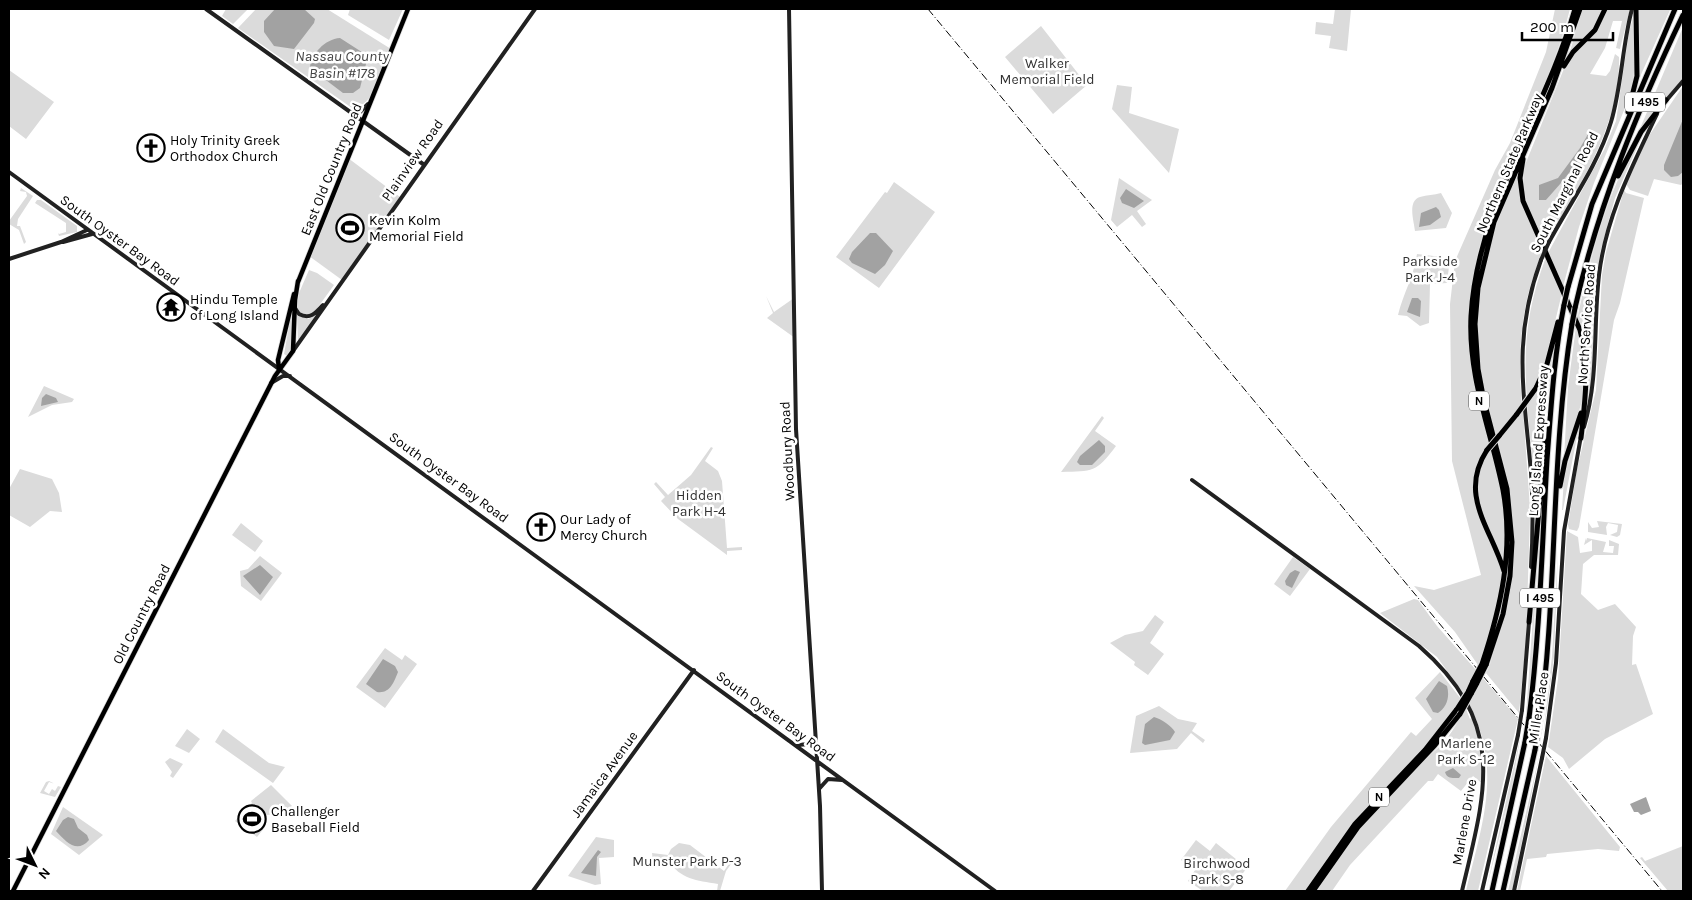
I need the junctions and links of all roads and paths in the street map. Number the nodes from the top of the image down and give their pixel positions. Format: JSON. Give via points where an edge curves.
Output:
{"nodes":[{"id":1,"x":206,"y":9,"type":"edge"},
{"id":2,"x":408,"y":9,"type":"edge"},
{"id":3,"x":535,"y":9,"type":"edge"},
{"id":4,"x":789,"y":9,"type":"edge"},
{"id":5,"x":1573,"y":9,"type":"edge"},
{"id":6,"x":1580,"y":9,"type":"edge"},
{"id":7,"x":1605,"y":9,"type":"edge"},
{"id":8,"x":1632,"y":9,"type":"edge"},
{"id":9,"x":1636,"y":9,"type":"edge"},
{"id":10,"x":1675,"y":9,"type":"edge"},
{"id":11,"x":1683,"y":15,"type":"edge"},
{"id":12,"x":1683,"y":81,"type":"edge"},
{"id":13,"x":1554,"y":84,"type":"junction"},
{"id":14,"x":1666,"y":100,"type":"junction"},
{"id":15,"x":370,"y":103,"type":"junction"},
{"id":16,"x":349,"y":111,"type":"junction"},
{"id":17,"x":1627,"y":119,"type":"junction"},
{"id":18,"x":362,"y":120,"type":"junction"},
{"id":19,"x":1527,"y":146,"type":"junction"},
{"id":20,"x":423,"y":164,"type":"junction"},
{"id":21,"x":9,"y":172,"type":"edge"},
{"id":22,"x":1609,"y":189,"type":"junction"},
{"id":23,"x":87,"y":230,"type":"junction"},
{"id":24,"x":92,"y":234,"type":"junction"},
{"id":25,"x":61,"y":242,"type":"junction"},
{"id":26,"x":9,"y":259,"type":"edge"},
{"id":27,"x":298,"y":281,"type":"junction"},
{"id":28,"x":331,"y":296,"type":"junction"},
{"id":29,"x":295,"y":308,"type":"junction"},
{"id":30,"x":1559,"y":322,"type":"junction"},
{"id":31,"x":293,"y":351,"type":"junction"},
{"id":32,"x":279,"y":369,"type":"junction"},
{"id":33,"x":290,"y":376,"type":"junction"},
{"id":34,"x":271,"y":383,"type":"junction"},
{"id":35,"x":1585,"y":404,"type":"junction"},
{"id":36,"x":1550,"y":421,"type":"junction"},
{"id":37,"x":1581,"y":438,"type":"junction"},
{"id":38,"x":1192,"y":480,"type":"dead end"},
{"id":39,"x":1556,"y":522,"type":"junction"},
{"id":40,"x":1565,"y":526,"type":"joint"},
{"id":41,"x":1504,"y":573,"type":"junction"},
{"id":42,"x":1529,"y":622,"type":"junction"},
{"id":43,"x":1484,"y":665,"type":"junction"},
{"id":44,"x":694,"y":670,"type":"junction"},
{"id":45,"x":1459,"y":711,"type":"junction"},
{"id":46,"x":816,"y":734,"type":"junction"},
{"id":47,"x":797,"y":745,"type":"junction"},
{"id":48,"x":817,"y":760,"type":"junction"},
{"id":49,"x":844,"y":780,"type":"junction"},
{"id":50,"x":819,"y":789,"type":"junction"},
{"id":51,"x":13,"y":891,"type":"edge"},
{"id":52,"x":533,"y":891,"type":"edge"},
{"id":53,"x":822,"y":891,"type":"edge"},
{"id":54,"x":995,"y":891,"type":"edge"},
{"id":55,"x":1308,"y":891,"type":"edge"},
{"id":56,"x":1313,"y":891,"type":"edge"},
{"id":57,"x":1462,"y":891,"type":"edge"},
{"id":58,"x":1482,"y":891,"type":"edge"},
{"id":59,"x":1492,"y":891,"type":"edge"},
{"id":60,"x":1503,"y":891,"type":"edge"},
{"id":61,"x":1514,"y":891,"type":"edge"}],
"edges":[{"from":1,"to":16,"type":"main road"},
{"from":2,"to":15,"type":"main road","name":"East Old Country Road"},
{"from":3,"to":20,"type":"main road","name":"Plainview Road"},
{"from":4,"to":46,"type":"main road","name":"Woodbury Road","via":[[796,429]]},
{"from":5,"to":41,"type":"highway","name":"Northern State Parkway","number":"N","via":[[1543,99],[1492,214],[1474,284],[1472,360],[1478,398],[1503,492],[1507,543]]},
{"from":6,"to":13,"type":"highway","name":"Northern State Parkway","number":"N"},
{"from":7,"to":13,"type":"highway","via":[[1597,27],[1570,55]]},
{"from":8,"to":42,"type":"main road","name":"South Marginal Road","bridge":true,"via":[[1616,104],[1607,134],[1549,242],[1528,302],[1522,346],[1532,504]]},
{"from":9,"to":17,"type":"highway","via":[[1637,76]]},
{"from":10,"to":17,"type":"highway","number":"I 495"},
{"from":11,"to":22,"type":"highway","name":"Long Island Expressway","number":"I 495"},
{"from":12,"to":14,"type":"main road","name":"North Service Road"},
{"from":13,"to":19,"type":"highway","name":"Northern State Parkway","number":"N"},
{"from":14,"to":22,"type":"highway","via":[[1641,132]]},
{"from":14,"to":37,"type":"main road","name":"North Service Road","via":[[1625,178],[1606,238],[1598,284],[1594,379]]},
{"from":15,"to":16,"type":"main road","via":[[360,112]]},
{"from":15,"to":18,"type":"main road","name":"East Old Country Road"},
{"from":16,"to":18,"type":"main road"},
{"from":17,"to":30,"type":"highway","number":"I 495","bridge":true,"via":[[1592,204]]},
{"from":18,"to":20,"type":"main road"},
{"from":18,"to":27,"type":"main road","name":"East Old Country Road"},
{"from":19,"to":35,"type":"highway","via":[[1520,178],[1523,201],[1580,330],[1587,368]]},
{"from":19,"to":43,"type":"highway","name":"Northern State Parkway","number":"N","via":[[1489,238],[1476,307],[1478,369],[1507,489],[1512,542],[1503,614]]},
{"from":20,"to":28,"type":"main road","name":"Plainview Road"},
{"from":21,"to":23,"type":"main road","name":"South Oyster Bay Road"},
{"from":22,"to":39,"type":"highway","name":"Long Island Expressway","number":"I 495","bridge":true,"via":[[1592,239],[1572,324],[1564,385]]},
{"from":23,"to":24,"type":"main road","name":"South Oyster Bay Road"},
{"from":23,"to":25,"type":"main road"},
{"from":24,"to":25,"type":"main road"},
{"from":24,"to":32,"type":"main road","name":"South Oyster Bay Road"},
{"from":25,"to":26,"type":"main road"},
{"from":27,"to":29,"type":"main road","name":"East Old Country Road"},
{"from":27,"to":32,"type":"main road","name":"East Old Country Road","via":[[280,352]]},
{"from":28,"to":29,"type":"main road","via":[[310,317],[301,316]]},
{"from":28,"to":31,"type":"main road","name":"Plainview Road"},
{"from":29,"to":31,"type":"main road","name":"East Old Country Road"},
{"from":30,"to":36,"type":"highway","name":"Long Island Expressway","number":"I 495"},
{"from":30,"to":41,"type":"highway","bridge":true,"via":[[1536,388],[1479,465],[1476,502]]},
{"from":31,"to":32,"type":"main road","name":"Old Country Road"},
{"from":32,"to":33,"type":"main road","name":"South Oyster Bay Road"},
{"from":32,"to":34,"type":"main road","name":"Old Country Road"},
{"from":33,"to":34,"type":"main road"},
{"from":33,"to":44,"type":"main road","name":"South Oyster Bay Road"},
{"from":34,"to":51,"type":"main road","name":"Old Country Road"},
{"from":35,"to":37,"type":"highway"},
{"from":35,"to":39,"type":"highway","via":[[1566,461]]},
{"from":36,"to":42,"type":"highway","via":[[1537,520]]},
{"from":36,"to":59,"type":"highway","name":"Long Island Expressway","number":"I 495","bridge":true,"via":[[1536,655],[1529,718]]},
{"from":37,"to":40,"type":"main road","name":"North Service Road"},
{"from":38,"to":57,"type":"main road","name":"Marlene Drive","via":[[1419,646],[1448,675],[1465,700],[1478,732],[1484,776],[1479,820]]},
{"from":39,"to":60,"type":"highway","name":"Long Island Expressway","number":"I 495","bridge":true,"via":[[1548,656],[1539,728]]},
{"from":40,"to":61,"type":"main road","name":"Miller Place","bridge":true,"via":[[1556,670],[1546,738]]},
{"from":41,"to":43,"type":"highway","name":"Northern State Parkway","number":"N"},
{"from":42,"to":58,"type":"main road","name":"South Marginal Road","bridge":true,"via":[[1518,735]]},
{"from":43,"to":45,"type":"highway","name":"Northern State Parkway","number":"N","bridge":true},
{"from":44,"to":47,"type":"main road","name":"South Oyster Bay Road"},
{"from":44,"to":52,"type":"main road","name":"Jamaica Avenue"},
{"from":45,"to":55,"type":"highway","name":"Northern State Parkway","number":"N","via":[[1355,824]]},
{"from":45,"to":56,"type":"highway","name":"Northern State Parkway","number":"N","via":[[1435,745],[1358,827]]},
{"from":46,"to":47,"type":"main road","via":[[810,744]]},
{"from":46,"to":48,"type":"main road","name":"Woodbury Road"},
{"from":47,"to":48,"type":"main road","name":"South Oyster Bay Road"},
{"from":48,"to":49,"type":"main road","name":"South Oyster Bay Road"},
{"from":48,"to":50,"type":"main road","name":"Woodbury Road"},
{"from":49,"to":50,"type":"main road","via":[[828,779]]},
{"from":49,"to":54,"type":"main road","name":"South Oyster Bay Road"},
{"from":50,"to":53,"type":"main road","name":"Woodbury Road"}]}
